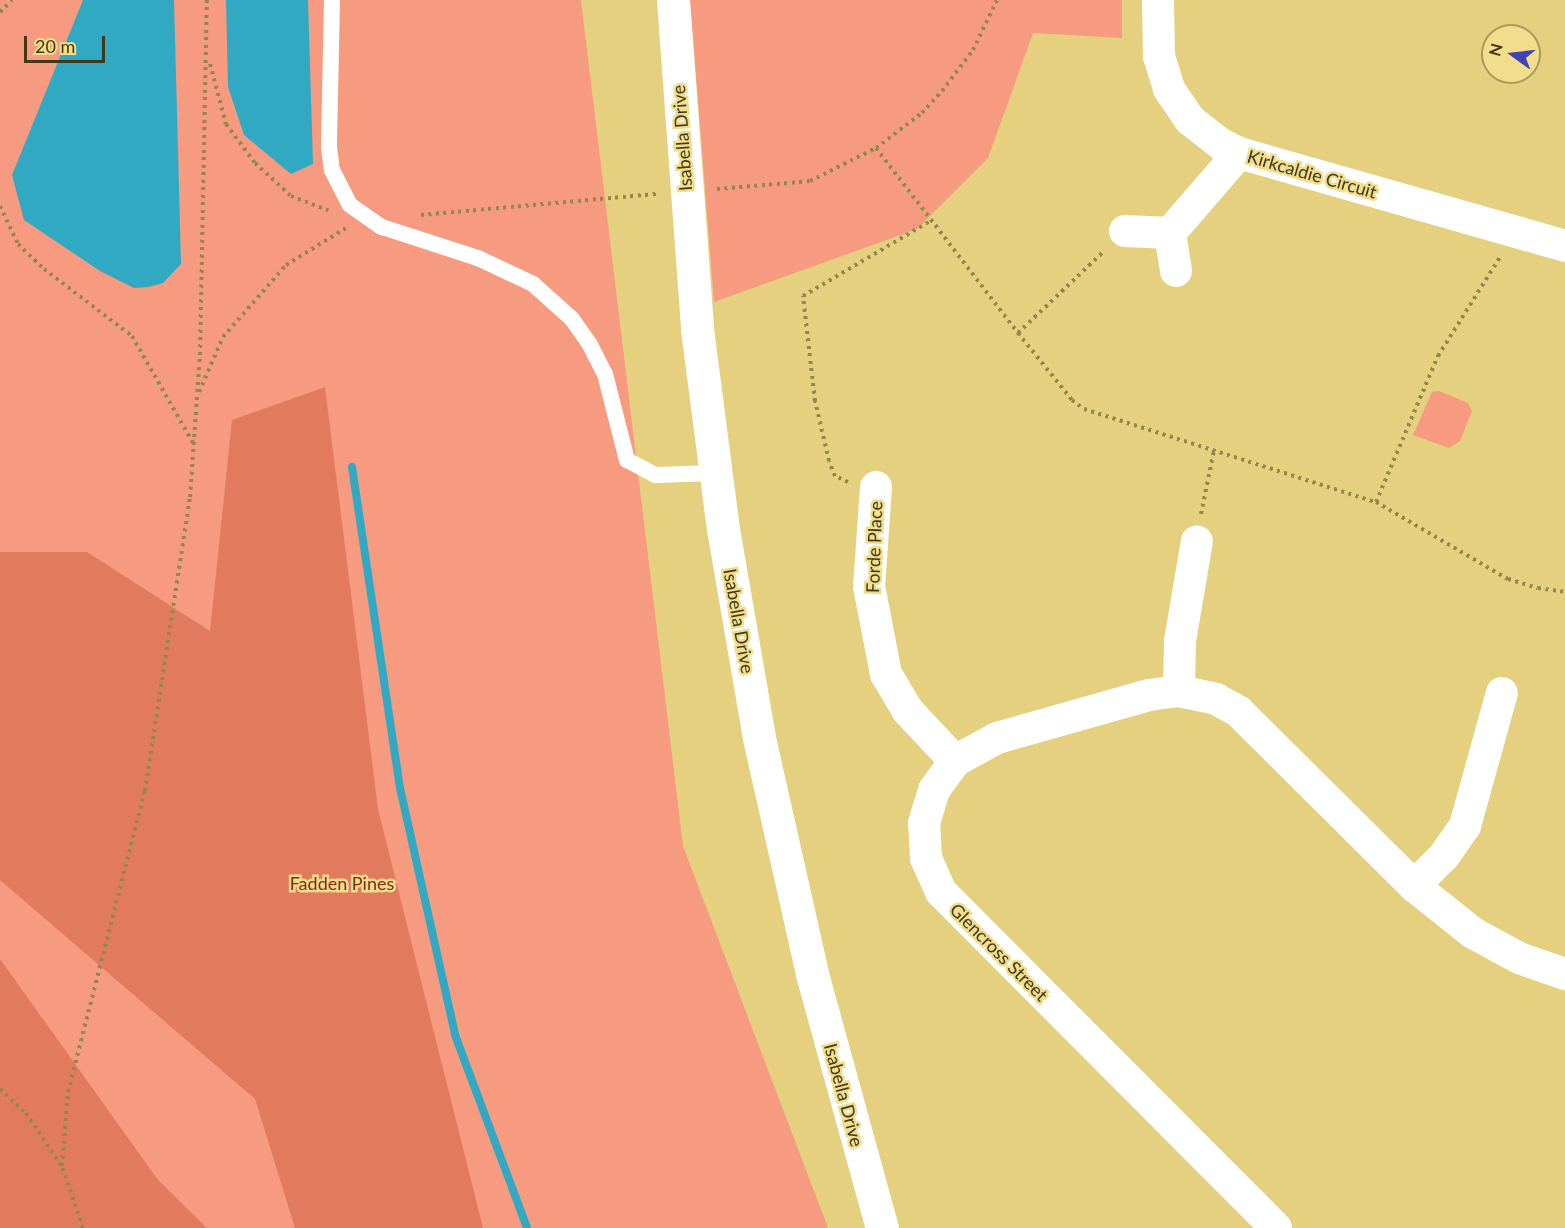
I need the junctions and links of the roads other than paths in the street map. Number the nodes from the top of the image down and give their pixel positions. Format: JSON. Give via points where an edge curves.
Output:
{"nodes":[{"id":1,"x":332,"y":0,"type":"edge"},
{"id":2,"x":673,"y":0,"type":"edge"},
{"id":3,"x":1158,"y":0,"type":"edge"},
{"id":4,"x":1239,"y":153,"type":"junction"},
{"id":5,"x":1125,"y":231,"type":"road end"},
{"id":6,"x":1170,"y":232,"type":"junction"},
{"id":7,"x":1565,"y":246,"type":"edge"},
{"id":8,"x":1176,"y":271,"type":"dead end"},
{"id":9,"x":716,"y":473,"type":"junction"},
{"id":10,"x":876,"y":487,"type":"road end"},
{"id":11,"x":1197,"y":541,"type":"road end"},
{"id":12,"x":1179,"y":691,"type":"junction"},
{"id":13,"x":1502,"y":693,"type":"dead end"},
{"id":14,"x":956,"y":761,"type":"junction"},
{"id":15,"x":1414,"y":886,"type":"junction"},
{"id":16,"x":1565,"y":974,"type":"edge"},
{"id":17,"x":882,"y":1228,"type":"edge"},
{"id":18,"x":1276,"y":1228,"type":"edge"}],
"edges":[{"from":1,"to":9,"type":"lane","via":[[332,170],[340,191],[362,221],[478,258],[533,284],[572,319],[589,343],[605,374],[627,460],[656,475]]},
{"from":2,"to":9,"type":"main road","name":"Isabella Drive","via":[[682,165]]},
{"from":3,"to":4,"type":"street","name":"Kirkcaldie Circuit","via":[[1159,56],[1169,89],[1190,120]]},
{"from":4,"to":6,"type":"street"},
{"from":4,"to":7,"type":"street","name":"Kirkcaldie Circuit"},
{"from":5,"to":6,"type":"street"},
{"from":6,"to":8,"type":"street"},
{"from":9,"to":17,"type":"main road","name":"Isabella Drive","via":[[759,738],[812,975]]},
{"from":10,"to":14,"type":"street","name":"Forde Place","via":[[869,586],[886,674],[908,711]]},
{"from":11,"to":12,"type":"street","via":[[1180,641]]},
{"from":12,"to":14,"type":"street","name":"Glencross Street","via":[[1149,695],[997,738]]},
{"from":12,"to":15,"type":"street","name":"Glencross Street","via":[[1216,699],[1239,712]]},
{"from":13,"to":15,"type":"street","via":[[1465,826],[1444,856]]},
{"from":14,"to":18,"type":"street","name":"Glencross Street","via":[[934,790],[924,823],[926,858],[942,892]]},
{"from":15,"to":16,"type":"street","name":"Glencross Street","via":[[1473,933],[1519,958]]}]}
